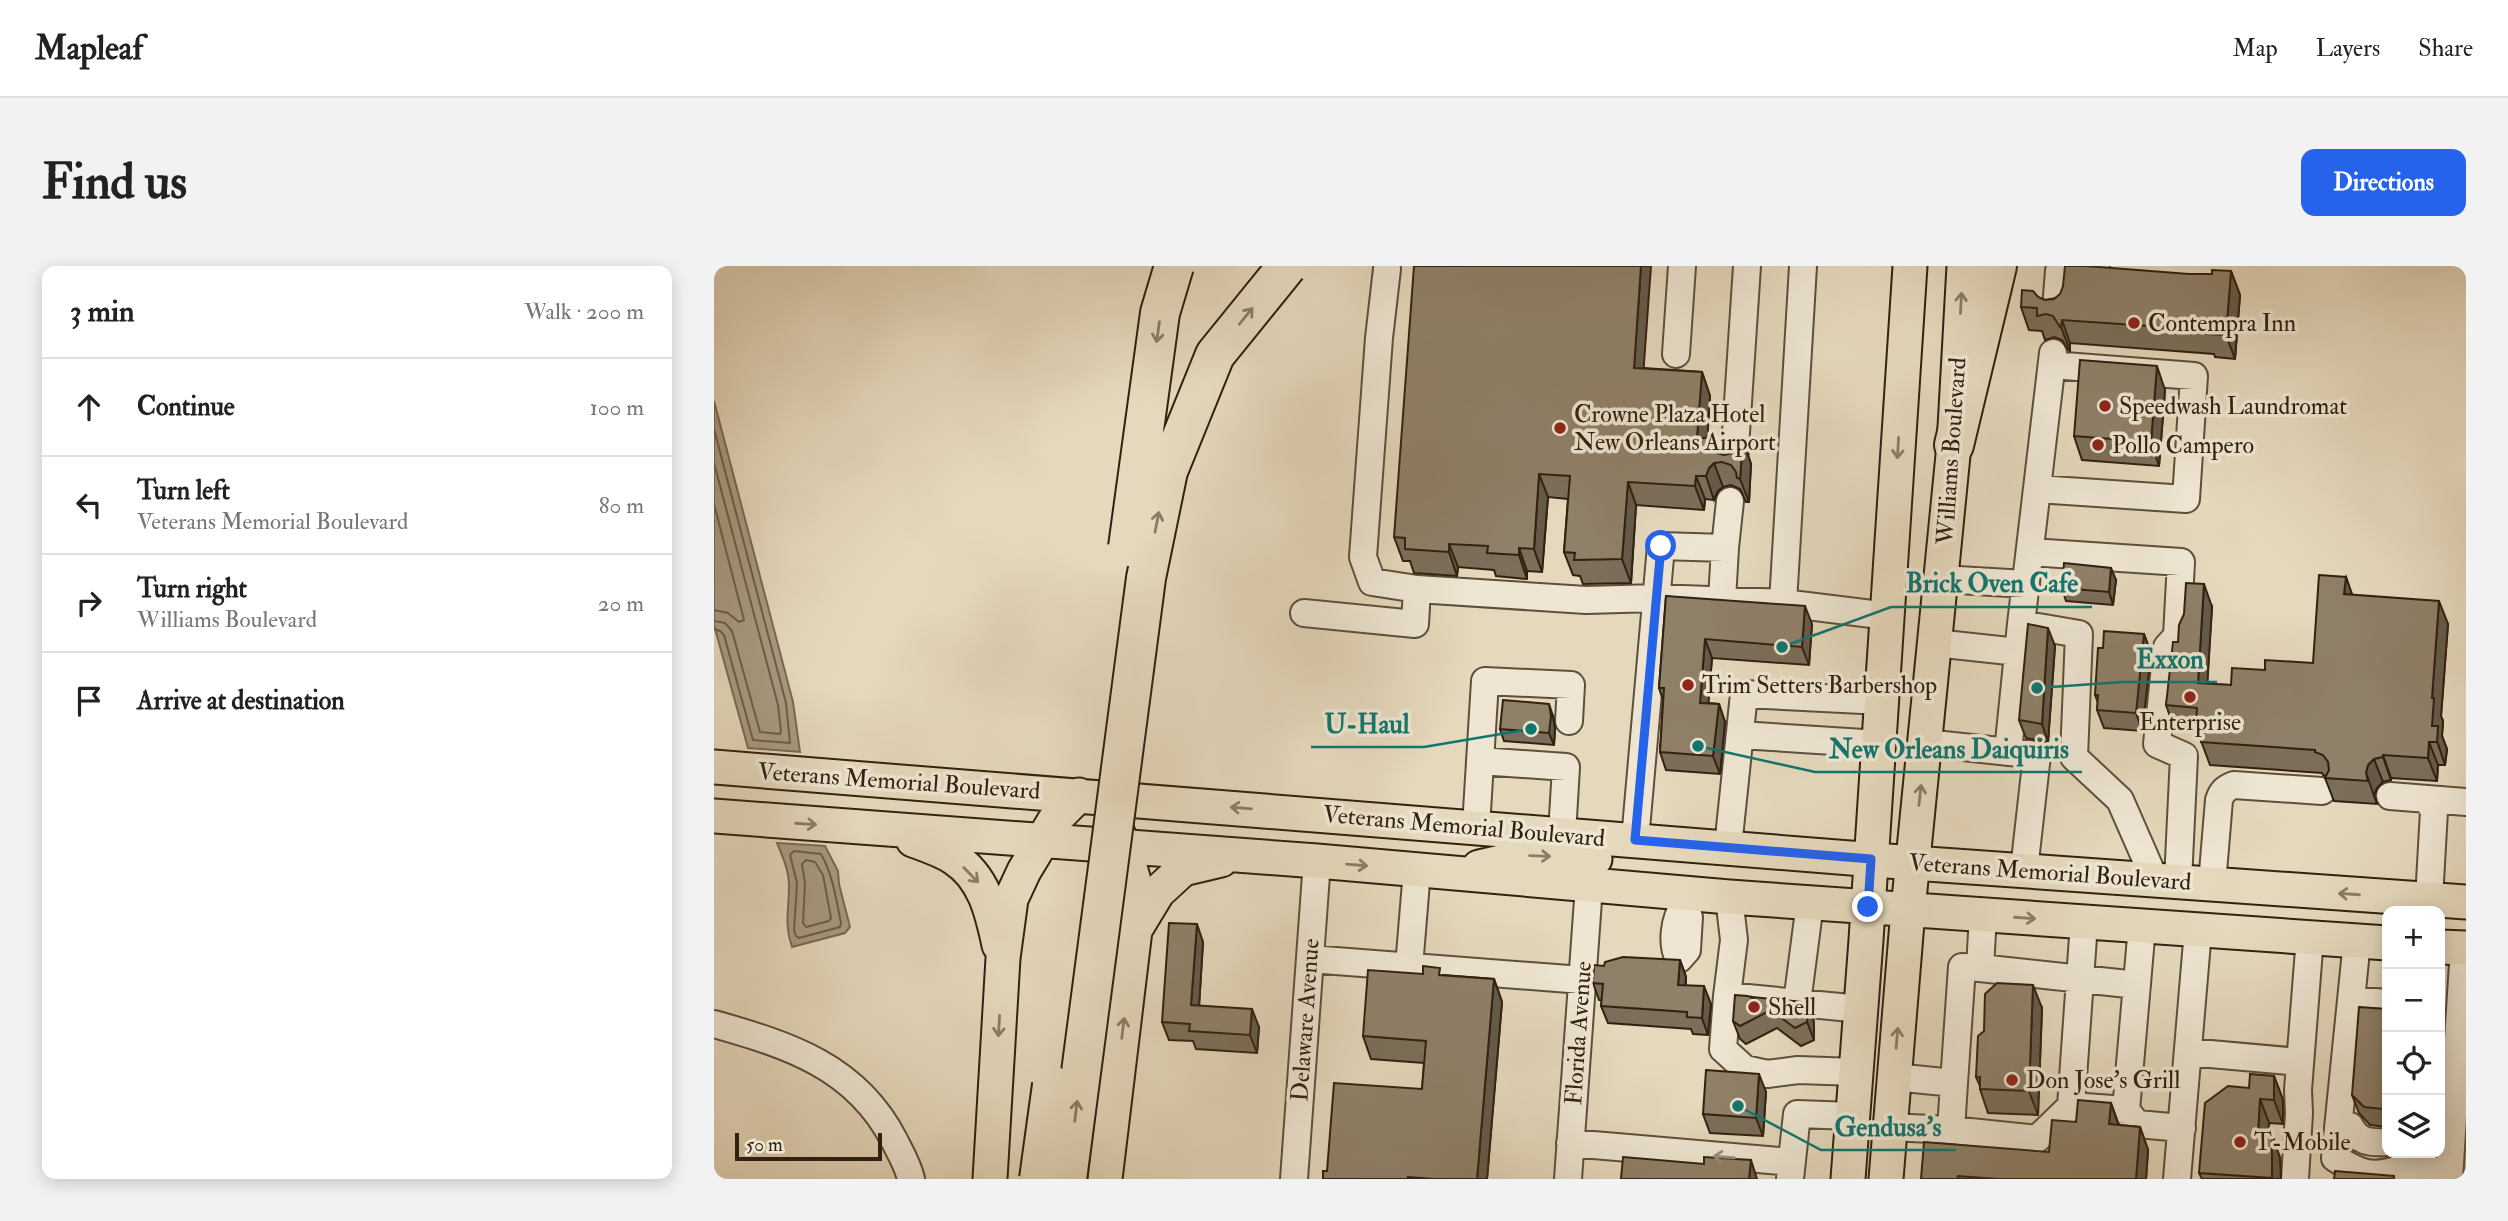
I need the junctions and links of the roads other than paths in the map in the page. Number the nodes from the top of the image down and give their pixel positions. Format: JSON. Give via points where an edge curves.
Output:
{"nodes":[{"id":1,"x":1174,"y":266,"type":"edge"},
{"id":2,"x":1287,"y":266,"type":"edge"},
{"id":3,"x":1682,"y":266,"type":"edge"},
{"id":4,"x":1747,"y":266,"type":"edge"},
{"id":5,"x":1803,"y":266,"type":"edge"},
{"id":6,"x":1910,"y":266,"type":"edge"},
{"id":7,"x":1964,"y":266,"type":"edge"},
{"id":8,"x":1997,"y":266,"type":"edge"},
{"id":9,"x":1387,"y":270,"type":"dead end"},
{"id":10,"x":2123,"y":276,"type":"edge"},
{"id":11,"x":2056,"y":307,"type":"edge"},
{"id":12,"x":1676,"y":354,"type":"dead end"},
{"id":13,"x":1954,"y":445,"type":"junction"},
{"id":14,"x":1734,"y":463,"type":"edge"},
{"id":15,"x":2037,"y":489,"type":"junction"},
{"id":16,"x":1730,"y":501,"type":"dead end"},
{"id":17,"x":1725,"y":548,"type":"junction"},
{"id":18,"x":2029,"y":552,"type":"junction"},
{"id":19,"x":1941,"y":579,"type":"junction"},
{"id":20,"x":2026,"y":584,"type":"junction"},
{"id":21,"x":1418,"y":589,"type":"junction"},
{"id":22,"x":1657,"y":598,"type":"junction"},
{"id":23,"x":1722,"y":600,"type":"junction"},
{"id":24,"x":1783,"y":603,"type":"junction"},
{"id":25,"x":1304,"y":613,"type":"dead end"},
{"id":26,"x":1888,"y":616,"type":"junction"},
{"id":27,"x":2021,"y":624,"type":"junction"},
{"id":28,"x":1935,"y":643,"type":"junction"},
{"id":29,"x":2018,"y":652,"type":"junction"},
{"id":30,"x":1882,"y":701,"type":"junction"},
{"id":31,"x":1740,"y":735,"type":"junction"},
{"id":32,"x":1925,"y":743,"type":"junction"},
{"id":33,"x":1879,"y":744,"type":"junction"},
{"id":34,"x":2008,"y":752,"type":"junction"},
{"id":35,"x":2037,"y":755,"type":"junction"},
{"id":36,"x":2074,"y":757,"type":"junction"},
{"id":37,"x":1480,"y":761,"type":"junction"},
{"id":38,"x":1566,"y":766,"type":"junction"},
{"id":39,"x":714,"y":767,"type":"edge"},
{"id":40,"x":789,"y":772,"type":"junction"},
{"id":41,"x":2322,"y":791,"type":"dead end"},
{"id":42,"x":1090,"y":796,"type":"junction"},
{"id":43,"x":2390,"y":796,"type":"dead end"},
{"id":44,"x":2427,"y":799,"type":"junction"},
{"id":45,"x":2466,"y":802,"type":"edge"},
{"id":46,"x":714,"y":816,"type":"edge"},
{"id":47,"x":762,"y":820,"type":"junction"},
{"id":48,"x":1476,"y":827,"type":"junction"},
{"id":49,"x":892,"y":830,"type":"junction"},
{"id":50,"x":1562,"y":834,"type":"junction"},
{"id":51,"x":1635,"y":840,"type":"junction"},
{"id":52,"x":1041,"y":841,"type":"junction"},
{"id":53,"x":1124,"y":847,"type":"junction"},
{"id":54,"x":1728,"y":847,"type":"junction"},
{"id":55,"x":1240,"y":855,"type":"junction"},
{"id":56,"x":1871,"y":859,"type":"junction"},
{"id":57,"x":1317,"y":861,"type":"junction"},
{"id":58,"x":1913,"y":863,"type":"junction"},
{"id":59,"x":2024,"y":870,"type":"junction"},
{"id":60,"x":1433,"y":872,"type":"junction"},
{"id":61,"x":2166,"y":881,"type":"junction"},
{"id":62,"x":2212,"y":884,"type":"junction"},
{"id":63,"x":1589,"y":886,"type":"junction"},
{"id":64,"x":2304,"y":891,"type":"junction"},
{"id":65,"x":1729,"y":897,"type":"junction"},
{"id":66,"x":1684,"y":899,"type":"junction"},
{"id":67,"x":2429,"y":899,"type":"junction"},
{"id":68,"x":2466,"y":902,"type":"edge"},
{"id":69,"x":1810,"y":903,"type":"junction"},
{"id":70,"x":1868,"y":907,"type":"junction"},
{"id":71,"x":1908,"y":910,"type":"junction"},
{"id":72,"x":1983,"y":915,"type":"junction"},
{"id":73,"x":2084,"y":922,"type":"junction"},
{"id":74,"x":2142,"y":926,"type":"junction"},
{"id":75,"x":1135,"y":930,"type":"junction"},
{"id":76,"x":2198,"y":930,"type":"junction"},
{"id":77,"x":2256,"y":934,"type":"junction"},
{"id":78,"x":2310,"y":937,"type":"junction"},
{"id":79,"x":2372,"y":942,"type":"edge"},
{"id":80,"x":2459,"y":948,"type":"edge"},
{"id":81,"x":1003,"y":958,"type":"junction"},
{"id":82,"x":1310,"y":959,"type":"junction"},
{"id":83,"x":1666,"y":959,"type":"edge"},
{"id":84,"x":1409,"y":967,"type":"junction"},
{"id":85,"x":1980,"y":968,"type":"junction"},
{"id":86,"x":1590,"y":969,"type":"junction"},
{"id":87,"x":2080,"y":980,"type":"junction"},
{"id":88,"x":2137,"y":985,"type":"junction"},
{"id":89,"x":1727,"y":996,"type":"junction"},
{"id":90,"x":2351,"y":1000,"type":"junction"},
{"id":91,"x":1797,"y":1003,"type":"junction"},
{"id":92,"x":2382,"y":1003,"type":"edge"},
{"id":93,"x":1861,"y":1009,"type":"junction"},
{"id":94,"x":714,"y":1024,"type":"edge"},
{"id":95,"x":2348,"y":1027,"type":"junction"},
{"id":96,"x":2188,"y":1052,"type":"junction"},
{"id":97,"x":2461,"y":1059,"type":"edge"},
{"id":98,"x":2300,"y":1062,"type":"junction"},
{"id":99,"x":1856,"y":1072,"type":"junction"},
{"id":100,"x":1894,"y":1077,"type":"junction"},
{"id":101,"x":1954,"y":1083,"type":"junction"},
{"id":102,"x":2460,"y":1093,"type":"edge"},
{"id":103,"x":2071,"y":1106,"type":"junction"},
{"id":104,"x":2126,"y":1110,"type":"junction"},
{"id":105,"x":1852,"y":1116,"type":"junction"},
{"id":106,"x":2350,"y":1126,"type":"junction"},
{"id":107,"x":1890,"y":1127,"type":"junction"},
{"id":108,"x":2182,"y":1128,"type":"junction"},
{"id":109,"x":1951,"y":1130,"type":"junction"},
{"id":110,"x":2382,"y":1142,"type":"edge"},
{"id":111,"x":1570,"y":1143,"type":"junction"},
{"id":112,"x":2401,"y":1158,"type":"edge"},
{"id":113,"x":1791,"y":1171,"type":"edge"},
{"id":114,"x":2449,"y":1176,"type":"edge"},
{"id":115,"x":911,"y":1179,"type":"edge"},
{"id":116,"x":990,"y":1179,"type":"edge"},
{"id":117,"x":1039,"y":1179,"type":"edge"},
{"id":118,"x":1067,"y":1179,"type":"edge"},
{"id":119,"x":1105,"y":1179,"type":"edge"},
{"id":120,"x":1294,"y":1179,"type":"edge"},
{"id":121,"x":1568,"y":1179,"type":"edge"},
{"id":122,"x":1848,"y":1179,"type":"edge"},
{"id":123,"x":1886,"y":1179,"type":"edge"},
{"id":124,"x":2177,"y":1179,"type":"edge"},
{"id":125,"x":2295,"y":1179,"type":"edge"}],
"edges":[{"from":1,"to":117,"type":"highway","one_way":true,"bridge":true,"via":[[1160,313]]},
{"from":118,"to":2,"type":"highway","one_way":true,"bridge":true,"via":[[1146,578],[1168,471],[1215,355]]},
{"from":3,"to":12,"type":"street"},
{"from":4,"to":14,"type":"street"},
{"from":5,"to":24,"type":"street"},
{"from":6,"to":26,"type":"main road","one_way":true},
{"from":13,"to":7,"type":"main road","name":"Williams Boulevard","one_way":true},
{"from":8,"to":13,"type":"highway"},
{"from":9,"to":21,"type":"street","via":[[1363,556],[1372,582]]},
{"from":10,"to":11,"type":"street","via":[[2059,271]]},
{"from":13,"to":19,"type":"main road","name":"Williams Boulevard"},
{"from":15,"to":15,"type":"street","via":[[2052,359],[2194,376],[2186,499]]},
{"from":15,"to":18,"type":"street"},
{"from":16,"to":17,"type":"street"},
{"from":17,"to":22,"type":"street","via":[[1661,546]]},
{"from":17,"to":23,"type":"street"},
{"from":18,"to":20,"type":"street"},
{"from":18,"to":61,"type":"street","via":[[2181,562],[2177,636],[2167,647],[2157,744],[2184,756]]},
{"from":19,"to":20,"type":"street"},
{"from":19,"to":28,"type":"main road","name":"Williams Boulevard"},
{"from":20,"to":27,"type":"street"},
{"from":21,"to":22,"type":"street","via":[[1586,600]]},
{"from":21,"to":25,"type":"street","via":[[1415,624]]},
{"from":22,"to":23,"type":"street"},
{"from":22,"to":51,"type":"street"},
{"from":23,"to":24,"type":"street"},
{"from":24,"to":26,"type":"street"},
{"from":26,"to":30,"type":"main road"},
{"from":27,"to":29,"type":"street"},
{"from":27,"to":36,"type":"street","via":[[2079,634]]},
{"from":28,"to":29,"type":"street"},
{"from":28,"to":32,"type":"main road","name":"Williams Boulevard"},
{"from":29,"to":34,"type":"street"},
{"from":30,"to":31,"type":"street","via":[[1744,694]]},
{"from":30,"to":33,"type":"main road"},
{"from":31,"to":33,"type":"street"},
{"from":31,"to":54,"type":"street"},
{"from":32,"to":34,"type":"street"},
{"from":58,"to":32,"type":"main road","name":"Williams Boulevard","one_way":true},
{"from":33,"to":56,"type":"main road"},
{"from":34,"to":35,"type":"street"},
{"from":35,"to":36,"type":"street"},
{"from":35,"to":59,"type":"street"},
{"from":36,"to":61,"type":"street","via":[[2120,800]]},
{"from":37,"to":38,"type":"street"},
{"from":37,"to":38,"type":"street","via":[[1485,681],[1571,685]]},
{"from":37,"to":48,"type":"street"},
{"from":38,"to":50,"type":"street"},
{"from":39,"to":40,"type":"main road","name":"Veterans Memorial Boulevard"},
{"from":40,"to":42,"type":"main road","name":"Veterans Memorial Boulevard"},
{"from":40,"to":47,"type":"main road","via":[[747,787],[747,805]]},
{"from":41,"to":62,"type":"street","via":[[2227,787],[2219,800]]},
{"from":48,"to":42,"type":"main road","name":"Veterans Memorial Boulevard","one_way":true},
{"from":42,"to":52,"type":"main road","via":[[1056,818]]},
{"from":42,"to":53,"type":"main road"},
{"from":43,"to":44,"type":"street"},
{"from":44,"to":45,"type":"street"},
{"from":44,"to":67,"type":"street","via":[[2434,811]]},
{"from":46,"to":47,"type":"main road","name":"Veterans Memorial Boulevard"},
{"from":47,"to":49,"type":"main road","name":"Veterans Memorial Boulevard","one_way":true},
{"from":48,"to":50,"type":"main road","name":"Veterans Memorial Boulevard"},
{"from":49,"to":52,"type":"main road","name":"Veterans Memorial Boulevard"},
{"from":49,"to":81,"type":"main road","one_way":true,"via":[[955,858],[979,883]]},
{"from":50,"to":51,"type":"main road","name":"Veterans Memorial Boulevard"},
{"from":51,"to":54,"type":"main road","name":"Veterans Memorial Boulevard"},
{"from":60,"to":51,"type":"main road","one_way":true,"via":[[1531,855],[1617,861],[1632,853]]},
{"from":52,"to":53,"type":"main road","name":"Veterans Memorial Boulevard"},
{"from":52,"to":81,"type":"main road","via":[[1012,899]]},
{"from":53,"to":55,"type":"main road","name":"Veterans Memorial Boulevard"},
{"from":53,"to":75,"type":"main road","via":[[1134,881]]},
{"from":54,"to":56,"type":"main road","name":"Veterans Memorial Boulevard"},
{"from":55,"to":57,"type":"main road","name":"Veterans Memorial Boulevard"},
{"from":55,"to":75,"type":"main road","via":[[1183,869],[1158,892]]},
{"from":56,"to":58,"type":"main road","name":"Veterans Memorial Boulevard"},
{"from":56,"to":70,"type":"main road"},
{"from":57,"to":60,"type":"main road","name":"Veterans Memorial Boulevard","one_way":true},
{"from":57,"to":82,"type":"street","name":"Delaware Avenue"},
{"from":58,"to":59,"type":"main road","name":"Veterans Memorial Boulevard"},
{"from":58,"to":71,"type":"main road","name":"Williams Boulevard"},
{"from":59,"to":61,"type":"main road","name":"Veterans Memorial Boulevard"},
{"from":60,"to":63,"type":"main road","name":"Veterans Memorial Boulevard"},
{"from":60,"to":84,"type":"street"},
{"from":61,"to":62,"type":"main road","name":"Veterans Memorial Boulevard"},
{"from":62,"to":64,"type":"main road","name":"Veterans Memorial Boulevard"},
{"from":63,"to":66,"type":"main road","name":"Veterans Memorial Boulevard"},
{"from":63,"to":86,"type":"street","name":"Florida Avenue"},
{"from":67,"to":64,"type":"main road","name":"Veterans Memorial Boulevard","one_way":true},
{"from":64,"to":77,"type":"main road","via":[[2267,909]]},
{"from":65,"to":66,"type":"main road","name":"Veterans Memorial Boulevard"},
{"from":65,"to":69,"type":"main road","name":"Veterans Memorial Boulevard"},
{"from":65,"to":89,"type":"street","via":[[1734,940]]},
{"from":66,"to":83,"type":"street","via":[[1677,915],[1674,950]]},
{"from":67,"to":68,"type":"main road","name":"Veterans Memorial Boulevard"},
{"from":69,"to":70,"type":"main road","name":"Veterans Memorial Boulevard"},
{"from":69,"to":91,"type":"street"},
{"from":70,"to":71,"type":"main road","name":"Veterans Memorial Boulevard"},
{"from":70,"to":93,"type":"main road"},
{"from":71,"to":72,"type":"main road","name":"Veterans Memorial Boulevard"},
{"from":100,"to":71,"type":"main road","name":"Williams Boulevard","one_way":true},
{"from":72,"to":73,"type":"main road","name":"Veterans Memorial Boulevard","one_way":true},
{"from":72,"to":85,"type":"street"},
{"from":73,"to":74,"type":"main road","name":"Veterans Memorial Boulevard"},
{"from":73,"to":87,"type":"street"},
{"from":74,"to":76,"type":"main road","name":"Veterans Memorial Boulevard"},
{"from":74,"to":88,"type":"street"},
{"from":119,"to":75,"type":"main road","one_way":true},
{"from":76,"to":77,"type":"main road","name":"Veterans Memorial Boulevard"},
{"from":76,"to":96,"type":"street"},
{"from":77,"to":78,"type":"main road","name":"Veterans Memorial Boulevard"},
{"from":78,"to":79,"type":"main road","name":"Veterans Memorial Boulevard"},
{"from":78,"to":98,"type":"street"},
{"from":79,"to":90,"type":"street"},
{"from":80,"to":97,"type":"street"},
{"from":81,"to":116,"type":"main road","one_way":true},
{"from":82,"to":84,"type":"street"},
{"from":82,"to":120,"type":"street","name":"Delaware Avenue"},
{"from":84,"to":86,"type":"street"},
{"from":85,"to":87,"type":"street"},
{"from":85,"to":101,"type":"street","via":[[1962,967]]},
{"from":86,"to":111,"type":"street","name":"Florida Avenue"},
{"from":87,"to":88,"type":"street"},
{"from":87,"to":103,"type":"street"},
{"from":88,"to":104,"type":"street"},
{"from":89,"to":91,"type":"street"},
{"from":89,"to":99,"type":"street","via":[[1723,1049],[1745,1069],[1767,1074]]},
{"from":90,"to":92,"type":"street"},
{"from":90,"to":95,"type":"street"},
{"from":91,"to":93,"type":"street"},
{"from":93,"to":99,"type":"main road"},
{"from":94,"to":115,"type":"street","via":[[805,1054],[840,1075],[867,1100],[890,1132]]},
{"from":95,"to":106,"type":"street","via":[[2355,1038]]},
{"from":95,"to":112,"type":"street","via":[[2335,1158],[2357,1172],[2383,1174]]},
{"from":96,"to":98,"type":"street"},
{"from":96,"to":108,"type":"street"},
{"from":97,"to":102,"type":"street"},
{"from":98,"to":125,"type":"street"},
{"from":99,"to":105,"type":"main road"},
{"from":100,"to":101,"type":"street"},
{"from":100,"to":107,"type":"main road","name":"Williams Boulevard"},
{"from":101,"to":109,"type":"street"},
{"from":102,"to":114,"type":"street"},
{"from":103,"to":104,"type":"street"},
{"from":103,"to":109,"type":"street","via":[[2037,1139]]},
{"from":104,"to":108,"type":"street","via":[[2137,1124]]},
{"from":105,"to":113,"type":"street","via":[[1797,1114]]},
{"from":105,"to":122,"type":"main road"},
{"from":106,"to":110,"type":"street","via":[[2362,1141]]},
{"from":106,"to":112,"type":"street","via":[[2348,1146],[2357,1160],[2379,1163]]},
{"from":107,"to":109,"type":"street"},
{"from":107,"to":123,"type":"main road","name":"Williams Boulevard"},
{"from":108,"to":124,"type":"street"},
{"from":113,"to":111,"type":"street","one_way":true},
{"from":111,"to":121,"type":"street","name":"Florida Avenue"},
{"from":112,"to":114,"type":"street"}]}
